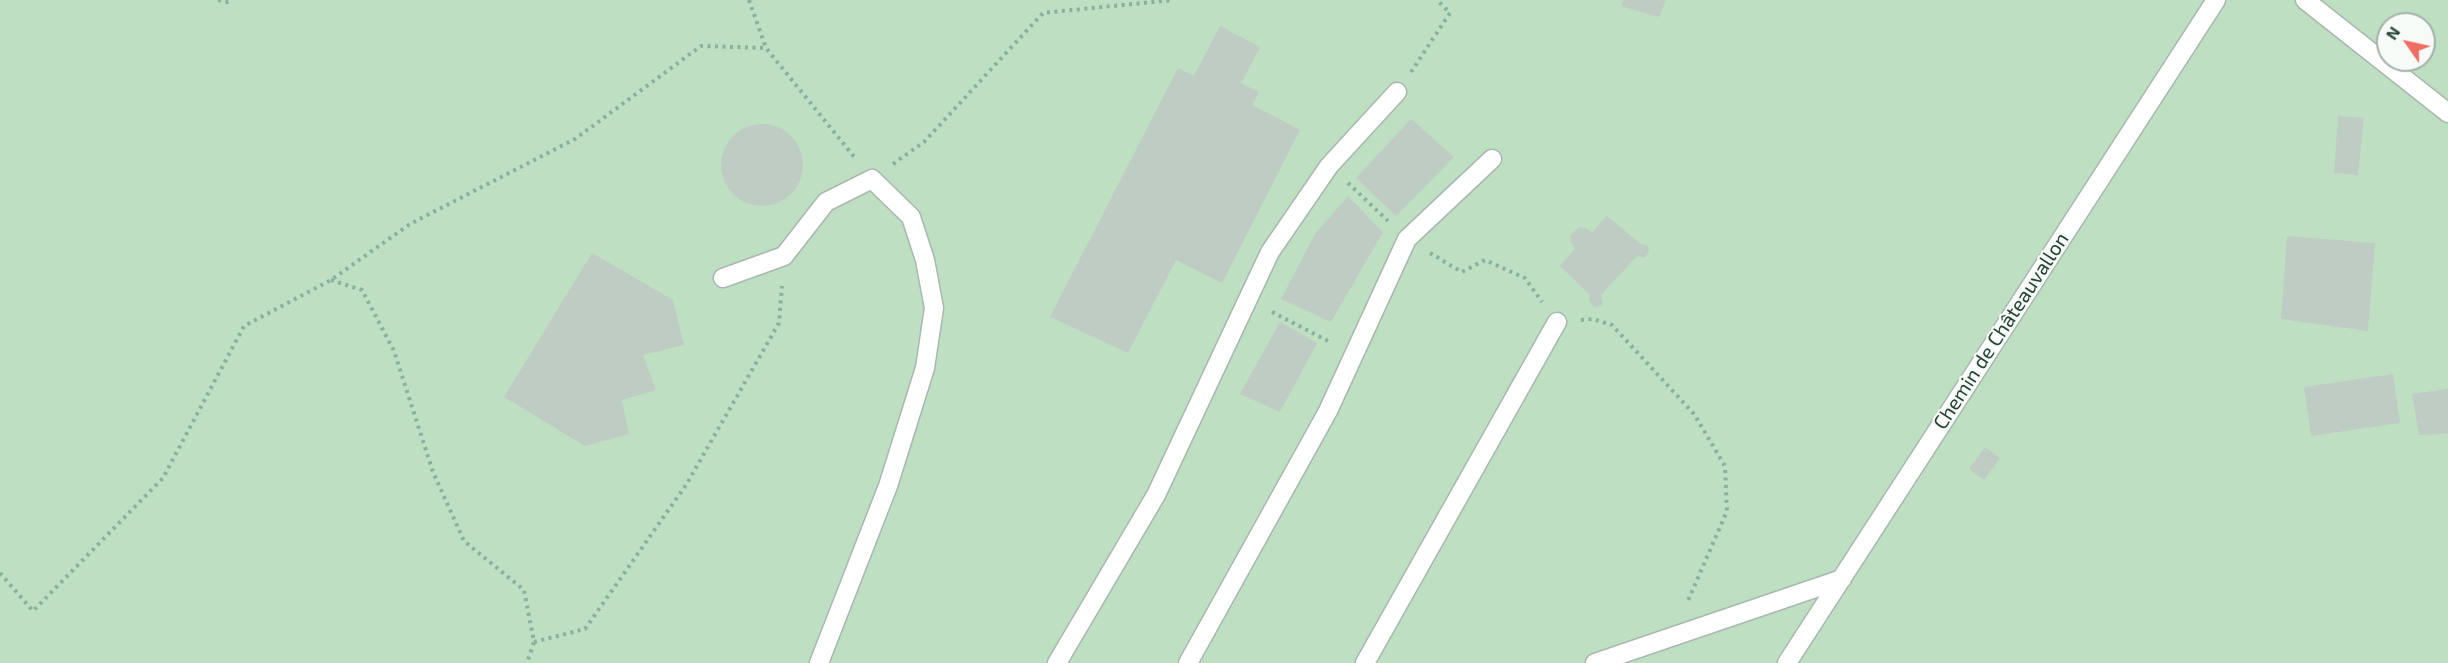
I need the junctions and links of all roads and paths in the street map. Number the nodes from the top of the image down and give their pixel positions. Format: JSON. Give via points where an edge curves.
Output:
{"nodes":[{"id":1,"x":218,"y":0,"type":"edge"},
{"id":2,"x":232,"y":0,"type":"edge"},
{"id":3,"x":749,"y":0,"type":"edge"},
{"id":4,"x":1173,"y":0,"type":"edge"},
{"id":5,"x":1437,"y":0,"type":"edge"},
{"id":6,"x":2216,"y":0,"type":"edge"},
{"id":7,"x":2305,"y":0,"type":"edge"},
{"id":8,"x":766,"y":48,"type":"junction"},
{"id":9,"x":1397,"y":92,"type":"joint"},
{"id":10,"x":2448,"y":113,"type":"edge"},
{"id":11,"x":1492,"y":159,"type":"dead end"},
{"id":12,"x":1329,"y":166,"type":"junction"},
{"id":13,"x":872,"y":179,"type":"junction"},
{"id":14,"x":1407,"y":239,"type":"junction"},
{"id":15,"x":784,"y":256,"type":"junction"},
{"id":16,"x":723,"y":278,"type":"dead end"},
{"id":17,"x":331,"y":279,"type":"junction"},
{"id":18,"x":1248,"y":299,"type":"junction"},
{"id":19,"x":1557,"y":322,"type":"junction"},
{"id":20,"x":1354,"y":354,"type":"junction"},
{"id":21,"x":0,"y":573,"type":"edge"},
{"id":22,"x":1842,"y":579,"type":"junction"},
{"id":23,"x":1673,"y":637,"type":"junction"},
{"id":24,"x":534,"y":642,"type":"junction"},
{"id":25,"x":527,"y":663,"type":"edge"},
{"id":26,"x":819,"y":663,"type":"edge"},
{"id":27,"x":1057,"y":663,"type":"edge"},
{"id":28,"x":1188,"y":663,"type":"edge"},
{"id":29,"x":1365,"y":663,"type":"edge"},
{"id":30,"x":1596,"y":663,"type":"edge"},
{"id":31,"x":1787,"y":663,"type":"edge"}],
"edges":[{"from":1,"to":2,"type":"path"},
{"from":3,"to":8,"type":"path"},
{"from":4,"to":13,"type":"path","via":[[1043,13],[924,142]]},
{"from":5,"to":9,"type":"path","via":[[1450,13]]},
{"from":6,"to":22,"type":"street","name":"Chemin de Châteauvallon"},
{"from":7,"to":10,"type":"street"},
{"from":8,"to":13,"type":"path"},
{"from":8,"to":17,"type":"path","via":[[701,46],[575,139],[410,224]]},
{"from":9,"to":12,"type":"street"},
{"from":11,"to":14,"type":"street"},
{"from":12,"to":14,"type":"path"},
{"from":12,"to":18,"type":"street","via":[[1270,252]]},
{"from":13,"to":15,"type":"street","via":[[826,202]]},
{"from":13,"to":26,"type":"street","via":[[911,217],[925,260],[934,308],[925,368],[888,486]]},
{"from":14,"to":19,"type":"path","via":[[1462,272],[1485,260],[1525,278]]},
{"from":14,"to":20,"type":"street"},
{"from":15,"to":16,"type":"street"},
{"from":15,"to":24,"type":"path","via":[[778,323],[686,485],[585,629]]},
{"from":17,"to":21,"type":"path","via":[[244,326],[163,478],[33,610]]},
{"from":17,"to":24,"type":"path","via":[[362,290],[394,351],[433,472],[464,541],[524,590]]},
{"from":18,"to":20,"type":"path"},
{"from":18,"to":27,"type":"street","via":[[1156,495]]},
{"from":19,"to":23,"type":"path","via":[[1593,319],[1612,325],[1694,414],[1725,466],[1727,512]]},
{"from":19,"to":29,"type":"street"},
{"from":20,"to":28,"type":"street","via":[[1328,411]]},
{"from":22,"to":23,"type":"street"},
{"from":22,"to":31,"type":"street","name":"Chemin de Châteauvallon"},
{"from":23,"to":30,"type":"street"},
{"from":24,"to":25,"type":"path"}]}
